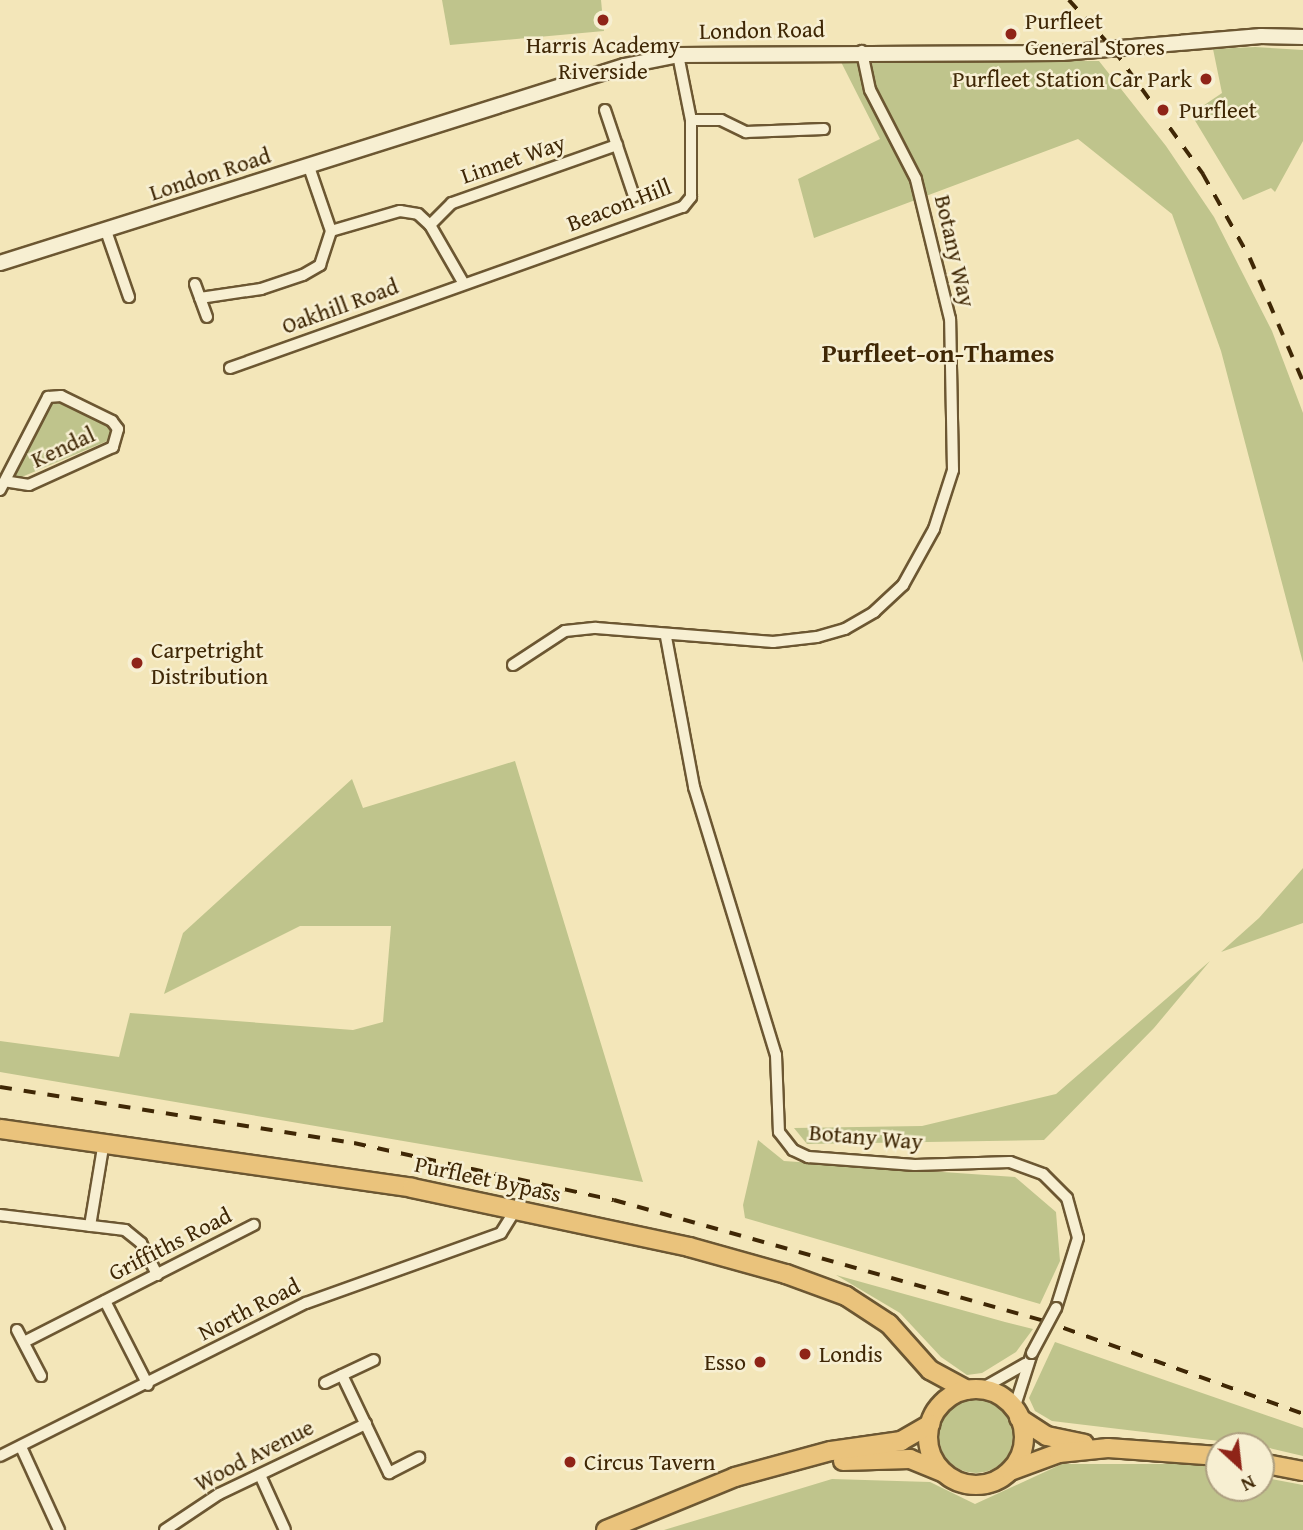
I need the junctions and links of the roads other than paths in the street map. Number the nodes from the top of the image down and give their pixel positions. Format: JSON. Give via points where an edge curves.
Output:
{"nodes":[{"id":1,"x":1303,"y":37,"type":"edge"},
{"id":2,"x":862,"y":51,"type":"junction"},
{"id":3,"x":678,"y":55,"type":"junction"},
{"id":4,"x":605,"y":110,"type":"dead end"},
{"id":5,"x":691,"y":120,"type":"junction"},
{"id":6,"x":824,"y":129,"type":"dead end"},
{"id":7,"x":617,"y":145,"type":"junction"},
{"id":8,"x":309,"y":167,"type":"junction"},
{"id":9,"x":634,"y":196,"type":"dead end"},
{"id":10,"x":430,"y":225,"type":"junction"},
{"id":11,"x":106,"y":231,"type":"junction"},
{"id":12,"x":331,"y":231,"type":"junction"},
{"id":13,"x":0,"y":263,"type":"edge"},
{"id":14,"x":195,"y":284,"type":"dead end"},
{"id":15,"x":464,"y":284,"type":"junction"},
{"id":16,"x":129,"y":297,"type":"dead end"},
{"id":17,"x":200,"y":298,"type":"junction"},
{"id":18,"x":207,"y":317,"type":"dead end"},
{"id":19,"x":229,"y":368,"type":"dead end"},
{"id":20,"x":3,"y":485,"type":"edge"},
{"id":21,"x":666,"y":636,"type":"junction"},
{"id":22,"x":513,"y":665,"type":"dead end"},
{"id":23,"x":0,"y":1129,"type":"edge"},
{"id":24,"x":104,"y":1141,"type":"junction"},
{"id":25,"x":515,"y":1211,"type":"junction"},
{"id":26,"x":0,"y":1215,"type":"edge"},
{"id":27,"x":254,"y":1225,"type":"dead end"},
{"id":28,"x":90,"y":1226,"type":"junction"},
{"id":29,"x":157,"y":1275,"type":"junction"},
{"id":30,"x":104,"y":1301,"type":"junction"},
{"id":31,"x":17,"y":1330,"type":"dead end"},
{"id":32,"x":24,"y":1342,"type":"junction"},
{"id":33,"x":374,"y":1360,"type":"dead end"},
{"id":34,"x":1025,"y":1364,"type":"junction"},
{"id":35,"x":930,"y":1370,"type":"junction"},
{"id":36,"x":342,"y":1375,"type":"junction"},
{"id":37,"x":41,"y":1376,"type":"dead end"},
{"id":38,"x":325,"y":1383,"type":"dead end"},
{"id":39,"x":148,"y":1385,"type":"junction"},
{"id":40,"x":974,"y":1390,"type":"junction"},
{"id":41,"x":1017,"y":1413,"type":"junction"},
{"id":42,"x":932,"y":1418,"type":"junction"},
{"id":43,"x":366,"y":1424,"type":"junction"},
{"id":44,"x":21,"y":1447,"type":"junction"},
{"id":45,"x":1108,"y":1448,"type":"junction"},
{"id":46,"x":1205,"y":1455,"type":"edge"},
{"id":47,"x":0,"y":1456,"type":"edge"},
{"id":48,"x":419,"y":1458,"type":"dead end"},
{"id":49,"x":789,"y":1464,"type":"junction"},
{"id":50,"x":1275,"y":1466,"type":"edge"},
{"id":51,"x":1009,"y":1471,"type":"junction"},
{"id":52,"x":1303,"y":1471,"type":"edge"},
{"id":53,"x":945,"y":1473,"type":"junction"},
{"id":54,"x":260,"y":1475,"type":"junction"},
{"id":55,"x":59,"y":1530,"type":"edge"},
{"id":56,"x":165,"y":1530,"type":"edge"},
{"id":57,"x":285,"y":1530,"type":"edge"},
{"id":58,"x":607,"y":1530,"type":"edge"}],
"edges":[{"from":1,"to":2,"type":"street","name":"London Road","via":[[1261,36],[1062,53]]},
{"from":2,"to":3,"type":"street","name":"London Road"},
{"from":2,"to":21,"type":"street","name":"Botany Way","via":[[870,90],[916,180],[950,319],[953,470],[934,529],[902,585],[874,612],[845,629],[773,642]]},
{"from":3,"to":5,"type":"street","name":"Beacon Hill"},
{"from":3,"to":8,"type":"street","name":"London Road","via":[[624,66]]},
{"from":4,"to":7,"type":"street"},
{"from":5,"to":6,"type":"street","via":[[721,120],[746,132]]},
{"from":5,"to":15,"type":"street","name":"Beacon Hill","via":[[691,197],[683,207]]},
{"from":7,"to":9,"type":"street"},
{"from":7,"to":10,"type":"street","name":"Linnet Way","via":[[452,203]]},
{"from":8,"to":11,"type":"street","name":"London Road"},
{"from":8,"to":12,"type":"street"},
{"from":10,"to":12,"type":"street","via":[[418,214],[400,211]]},
{"from":10,"to":15,"type":"street"},
{"from":11,"to":13,"type":"street","name":"London Road"},
{"from":11,"to":16,"type":"street"},
{"from":12,"to":17,"type":"street","via":[[320,265],[303,275],[261,289]]},
{"from":14,"to":17,"type":"street"},
{"from":15,"to":19,"type":"street","name":"Oakhill Road"},
{"from":17,"to":18,"type":"street"},
{"from":20,"to":20,"type":"street","name":"Kendal","via":[[48,397],[61,396],[112,421],[118,429],[113,447],[29,485]]},
{"from":21,"to":22,"type":"street","name":"Botany Way","via":[[596,628],[565,631]]},
{"from":21,"to":34,"type":"street","name":"Botany Way","bridge":true,"via":[[692,780],[776,1055],[779,1132],[793,1150],[808,1157],[915,1165],[1010,1162],[1044,1174],[1067,1198],[1078,1238],[1056,1308]]},
{"from":23,"to":24,"type":"main road","name":"Purfleet Bypass"},
{"from":24,"to":25,"type":"main road","name":"Purfleet Bypass","via":[[412,1188]]},
{"from":24,"to":28,"type":"street"},
{"from":25,"to":35,"type":"main road","name":"Purfleet Bypass","via":[[689,1247],[818,1285],[889,1324]]},
{"from":25,"to":39,"type":"street","name":"North Road","via":[[501,1233],[306,1303]]},
{"from":26,"to":28,"type":"street"},
{"from":27,"to":29,"type":"street","name":"Griffiths Road"},
{"from":28,"to":29,"type":"street","via":[[125,1230],[141,1243]]},
{"from":29,"to":30,"type":"street","name":"Griffiths Road"},
{"from":30,"to":32,"type":"street","name":"Griffiths Road"},
{"from":30,"to":39,"type":"street","name":"Griffiths Road"},
{"from":31,"to":32,"type":"street"},
{"from":32,"to":37,"type":"street"},
{"from":33,"to":36,"type":"street"},
{"from":34,"to":40,"type":"street","name":"Botany Way"},
{"from":34,"to":41,"type":"street","name":"Botany Way"},
{"from":35,"to":40,"type":"main road","name":"Purfleet Bypass"},
{"from":35,"to":42,"type":"main road"},
{"from":36,"to":38,"type":"street"},
{"from":36,"to":43,"type":"street"},
{"from":39,"to":44,"type":"street","name":"North Road"},
{"from":40,"to":41,"type":"main road","via":[[1005,1399]]},
{"from":40,"to":42,"type":"main road","via":[[943,1402]]},
{"from":41,"to":45,"type":"main road","via":[[1047,1436]]},
{"from":41,"to":51,"type":"main road","via":[[1023,1440]]},
{"from":42,"to":49,"type":"main road","via":[[901,1441],[831,1451]]},
{"from":42,"to":53,"type":"main road","via":[[930,1451]]},
{"from":43,"to":48,"type":"street","via":[[389,1473]]},
{"from":43,"to":54,"type":"street","name":"Wood Avenue"},
{"from":44,"to":47,"type":"street","name":"North Road"},
{"from":44,"to":55,"type":"street"},
{"from":45,"to":46,"type":"main road"},
{"from":45,"to":51,"type":"main road","via":[[1059,1452]]},
{"from":49,"to":53,"type":"main road","via":[[887,1457],[924,1463]]},
{"from":49,"to":58,"type":"main road","via":[[684,1495]]},
{"from":50,"to":52,"type":"main road"},
{"from":51,"to":53,"type":"main road","via":[[984,1484],[957,1481]]},
{"from":54,"to":56,"type":"street","name":"Wood Avenue"},
{"from":54,"to":57,"type":"street"}]}
